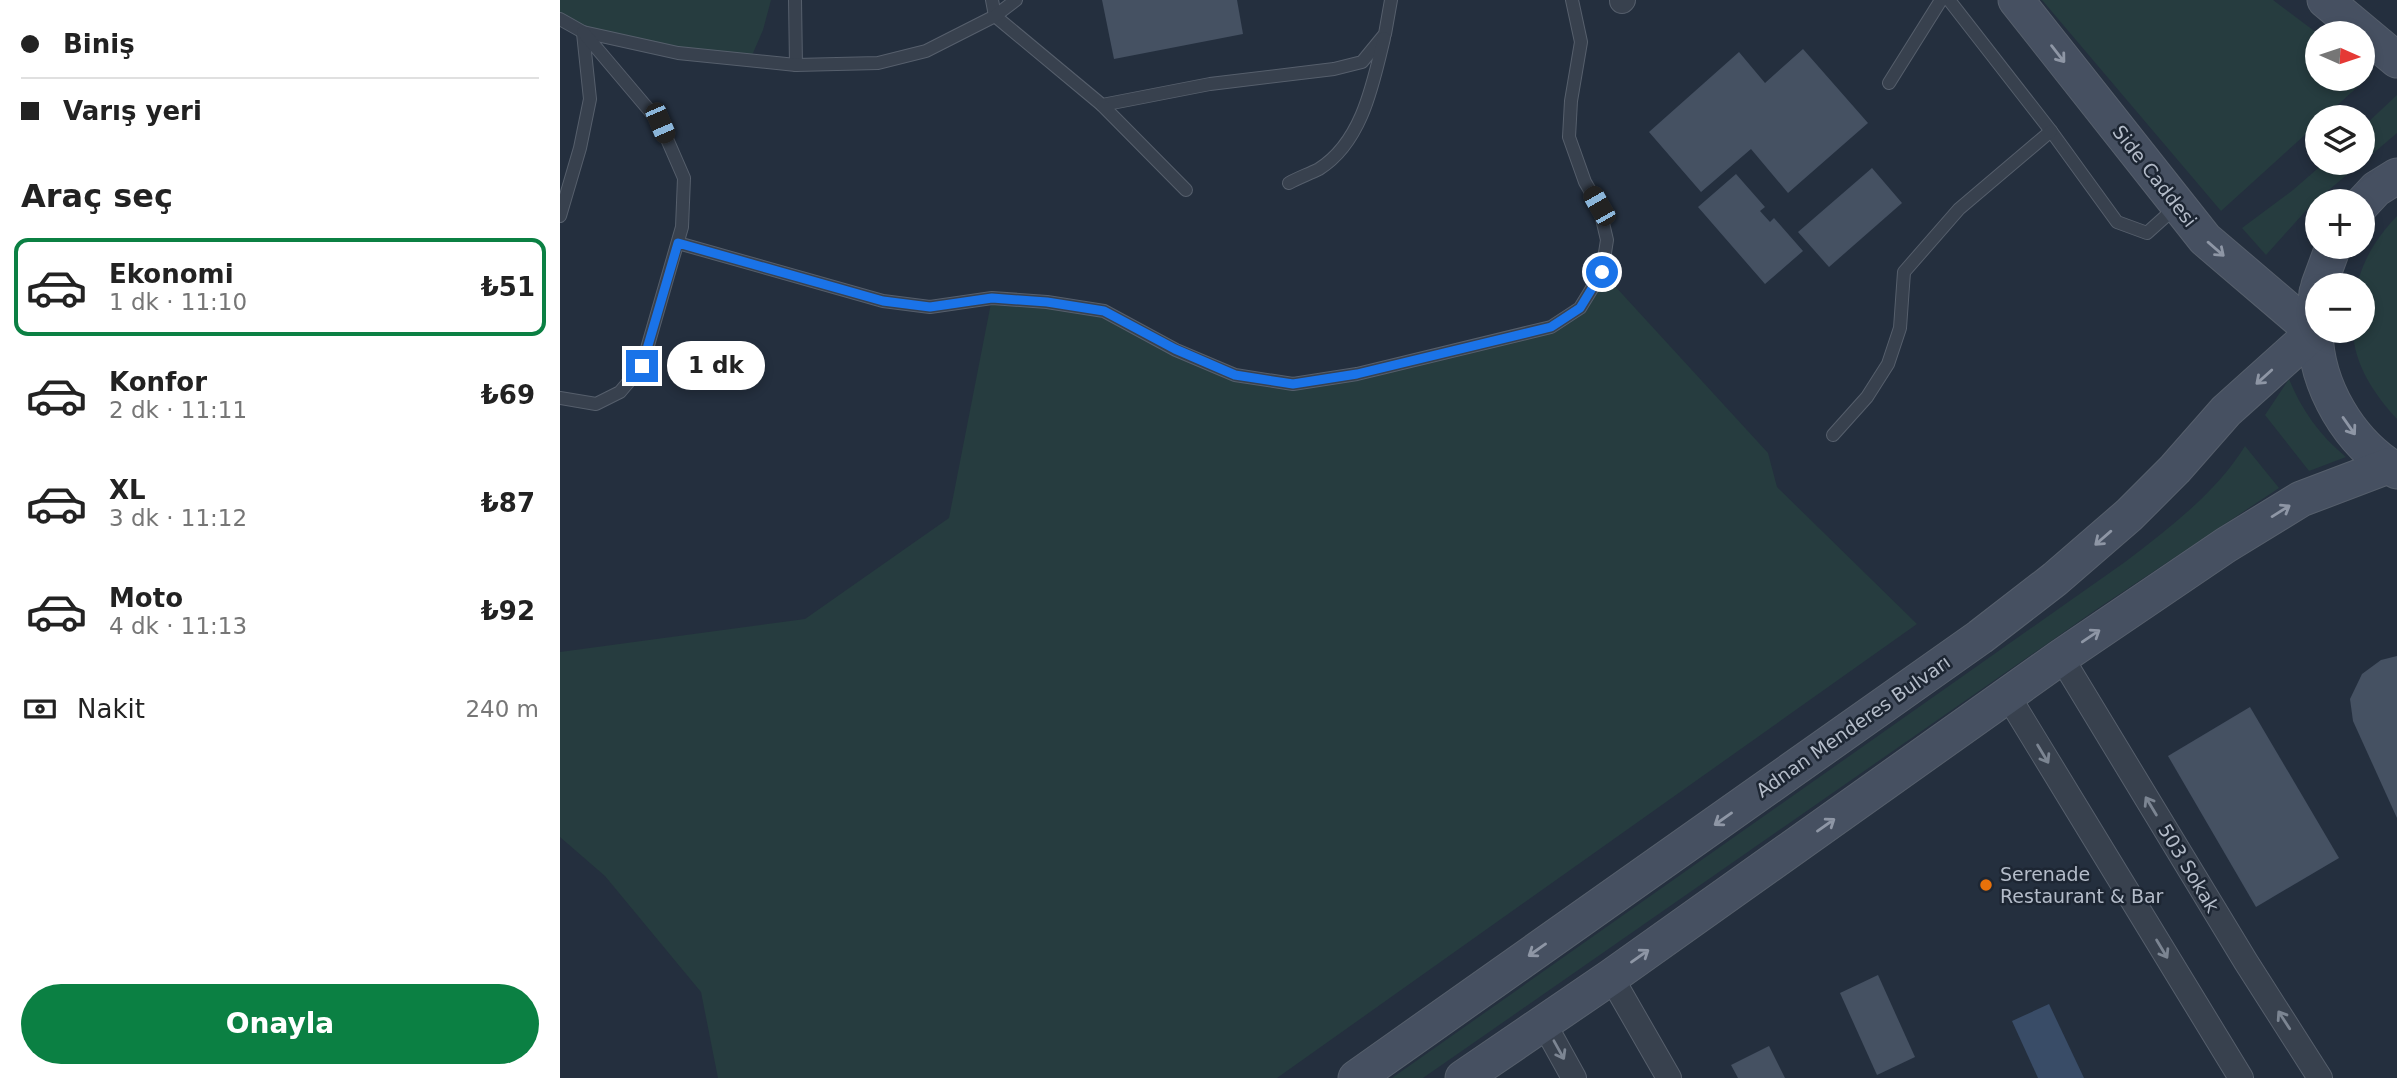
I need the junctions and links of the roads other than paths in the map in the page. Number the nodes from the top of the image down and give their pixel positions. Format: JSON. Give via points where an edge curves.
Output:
{"nodes":[{"id":1,"x":795,"y":0,"type":"edge"},
{"id":2,"x":992,"y":0,"type":"edge"},
{"id":3,"x":1016,"y":0,"type":"edge"},
{"id":4,"x":1391,"y":0,"type":"edge"},
{"id":5,"x":1572,"y":0,"type":"edge"},
{"id":6,"x":1941,"y":0,"type":"edge"},
{"id":7,"x":1949,"y":0,"type":"edge"},
{"id":8,"x":2015,"y":0,"type":"edge"},
{"id":9,"x":2338,"y":9,"type":"edge"},
{"id":10,"x":995,"y":16,"type":"junction"},
{"id":11,"x":560,"y":19,"type":"edge"},
{"id":12,"x":583,"y":32,"type":"junction"},
{"id":13,"x":1385,"y":34,"type":"junction"},
{"id":14,"x":2397,"y":44,"type":"edge"},
{"id":15,"x":2397,"y":60,"type":"edge"},
{"id":16,"x":796,"y":65,"type":"junction"},
{"id":17,"x":1889,"y":83,"type":"dead end"},
{"id":18,"x":1102,"y":105,"type":"junction"},
{"id":19,"x":2051,"y":131,"type":"junction"},
{"id":20,"x":2397,"y":176,"type":"edge"},
{"id":21,"x":1289,"y":183,"type":"dead end"},
{"id":22,"x":1186,"y":190,"type":"dead end"},
{"id":23,"x":2375,"y":190,"type":"edge"},
{"id":24,"x":2178,"y":205,"type":"junction"},
{"id":25,"x":560,"y":216,"type":"edge"},
{"id":26,"x":678,"y":243,"type":"junction"},
{"id":27,"x":2305,"y":323,"type":"edge"},
{"id":28,"x":2305,"y":339,"type":"edge"},
{"id":29,"x":2316,"y":343,"type":"edge"},
{"id":30,"x":560,"y":398,"type":"edge"},
{"id":31,"x":1833,"y":435,"type":"dead end"},
{"id":32,"x":2393,"y":468,"type":"edge"},
{"id":33,"x":2061,"y":657,"type":"junction"},
{"id":34,"x":2008,"y":696,"type":"junction"},
{"id":35,"x":1611,"y":976,"type":"junction"},
{"id":36,"x":1543,"y":1022,"type":"junction"},
{"id":37,"x":1356,"y":1078,"type":"edge"},
{"id":38,"x":1463,"y":1078,"type":"edge"},
{"id":39,"x":1574,"y":1078,"type":"edge"},
{"id":40,"x":1669,"y":1078,"type":"edge"},
{"id":41,"x":2241,"y":1078,"type":"edge"},
{"id":42,"x":2320,"y":1078,"type":"edge"}],
"edges":[{"from":1,"to":16,"type":"lane"},
{"from":2,"to":10,"type":"lane"},
{"from":3,"to":10,"type":"lane"},
{"from":4,"to":13,"type":"lane"},
{"from":5,"to":26,"type":"lane","via":[[1581,42],[1569,138],[1599,206],[1607,240],[1602,272],[1580,308],[1551,327],[1357,374],[1293,384],[1235,375],[1104,311],[992,298],[930,307],[883,301]]},
{"from":6,"to":17,"type":"lane"},
{"from":7,"to":19,"type":"lane"},
{"from":8,"to":24,"type":"main road","name":"Side Caddesi","one_way":true},
{"from":9,"to":14,"type":"main road"},
{"from":9,"to":15,"type":"main road"},
{"from":10,"to":16,"type":"lane","via":[[926,51],[877,63]]},
{"from":10,"to":18,"type":"lane"},
{"from":11,"to":12,"type":"lane"},
{"from":12,"to":16,"type":"lane","via":[[678,53]]},
{"from":12,"to":25,"type":"lane","via":[[590,99]]},
{"from":12,"to":26,"type":"lane","via":[[660,123],[684,178]]},
{"from":13,"to":18,"type":"lane","via":[[1362,62]]},
{"from":13,"to":21,"type":"lane","via":[[1368,100],[1346,142],[1320,168]]},
{"from":18,"to":22,"type":"lane"},
{"from":19,"to":24,"type":"lane","via":[[2117,222],[2147,233]]},
{"from":19,"to":31,"type":"lane","via":[[1959,209],[1904,272],[1900,328],[1888,365]]},
{"from":20,"to":23,"type":"main road"},
{"from":24,"to":27,"type":"main road","name":"Side Caddesi","one_way":true,"via":[[2205,239]]},
{"from":26,"to":30,"type":"lane","via":[[642,366],[620,392],[596,404]]},
{"from":28,"to":37,"type":"main road","name":"Adnan Menderes Bulvarı","one_way":true,"via":[[2226,411],[2129,515],[1980,637]]},
{"from":29,"to":32,"type":"main road","one_way":true,"via":[[2336,407],[2358,440]]},
{"from":33,"to":32,"type":"main road","one_way":true,"via":[[2301,499]]},
{"from":33,"to":34,"type":"main road"},
{"from":42,"to":33,"type":"street","name":"503 Sokak","one_way":true},
{"from":35,"to":34,"type":"main road","one_way":true},
{"from":34,"to":41,"type":"street","one_way":true},
{"from":35,"to":36,"type":"main road"},
{"from":35,"to":40,"type":"street"},
{"from":36,"to":38,"type":"main road"},
{"from":36,"to":39,"type":"street","one_way":true}]}
